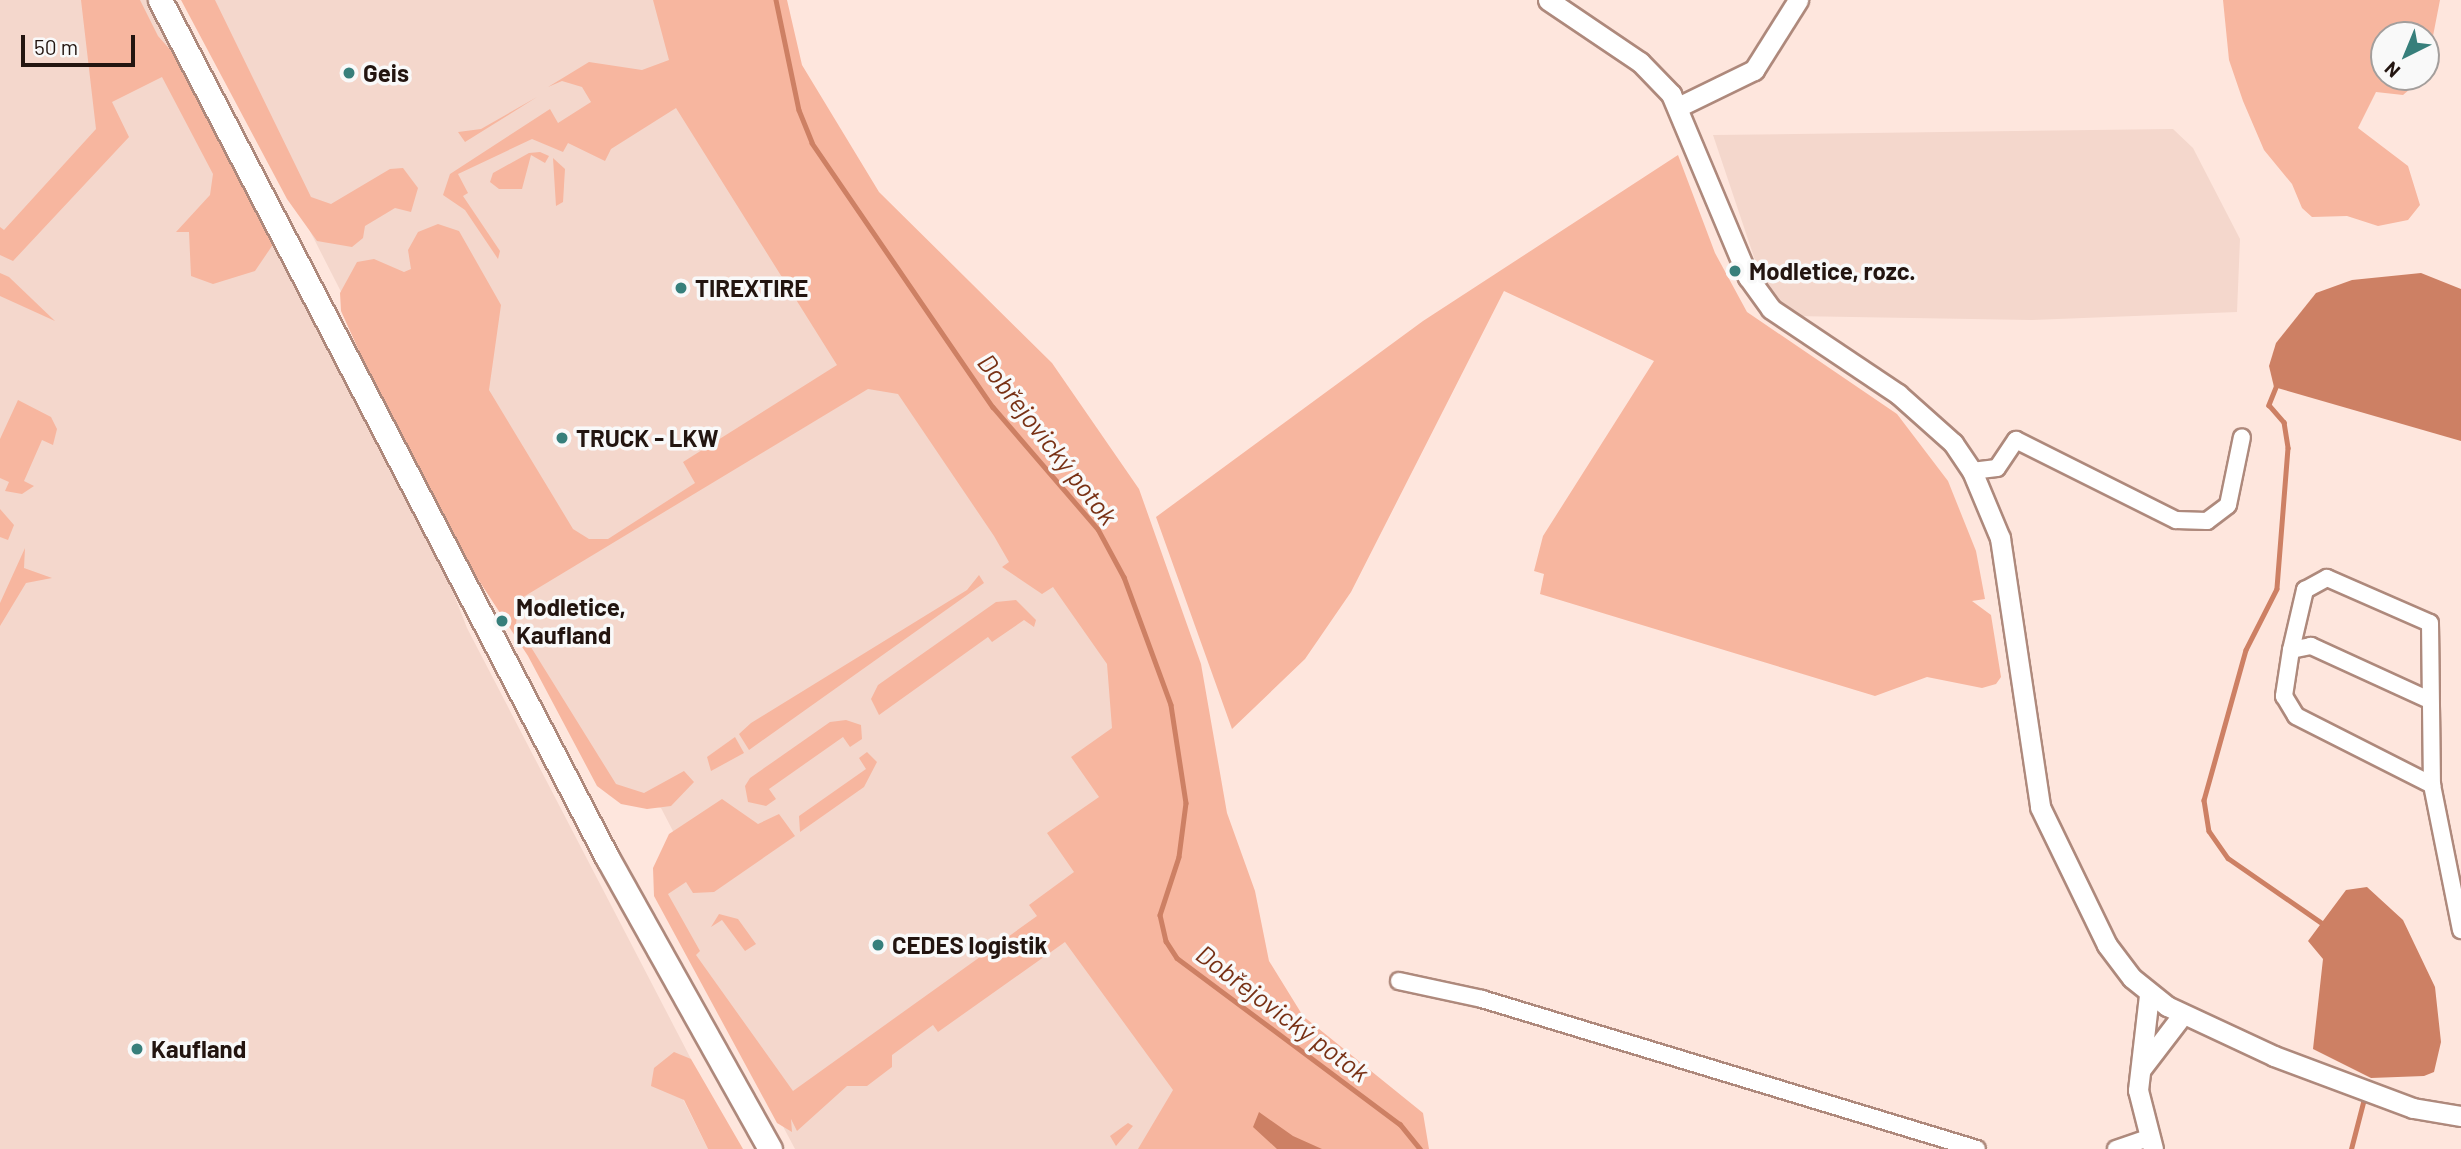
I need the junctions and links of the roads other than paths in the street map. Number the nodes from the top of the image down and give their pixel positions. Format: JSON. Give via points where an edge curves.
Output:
{"nodes":[{"id":1,"x":160,"y":0,"type":"edge"},
{"id":2,"x":1548,"y":0,"type":"edge"},
{"id":3,"x":1798,"y":0,"type":"edge"},
{"id":4,"x":1678,"y":107,"type":"junction"},
{"id":5,"x":2242,"y":437,"type":"dead end"},
{"id":6,"x":1972,"y":471,"type":"junction"},
{"id":7,"x":2291,"y":650,"type":"junction"},
{"id":8,"x":2427,"y":699,"type":"junction"},
{"id":9,"x":2432,"y":785,"type":"junction"},
{"id":10,"x":2461,"y":930,"type":"edge"},
{"id":11,"x":1399,"y":981,"type":"dead end"},
{"id":12,"x":2149,"y":995,"type":"junction"},
{"id":13,"x":2183,"y":1014,"type":"junction"},
{"id":14,"x":2141,"y":1069,"type":"junction"},
{"id":15,"x":2461,"y":1116,"type":"edge"},
{"id":16,"x":2151,"y":1143,"type":"edge"},
{"id":17,"x":770,"y":1149,"type":"edge"},
{"id":18,"x":1977,"y":1149,"type":"edge"},
{"id":19,"x":2116,"y":1149,"type":"edge"}],
"edges":[{"from":1,"to":17,"type":"main road","via":[[625,891]]},
{"from":2,"to":4,"type":"street","via":[[1640,62]]},
{"from":3,"to":4,"type":"street","via":[[1754,70]]},
{"from":4,"to":6,"type":"street","via":[[1759,295],[1787,322],[1928,418]]},
{"from":5,"to":6,"type":"street","via":[[2228,505],[2207,521],[2176,520],[2016,440],[1997,468]]},
{"from":6,"to":12,"type":"street","via":[[2000,538],[2040,807],[2108,945]]},
{"from":7,"to":8,"type":"street","via":[[2311,646]]},
{"from":7,"to":8,"type":"street","via":[[2305,590],[2327,578],[2340,581],[2430,623]]},
{"from":7,"to":9,"type":"street","via":[[2284,696],[2296,716]]},
{"from":8,"to":9,"type":"street"},
{"from":9,"to":10,"type":"street"},
{"from":11,"to":18,"type":"street","via":[[1482,999]]},
{"from":12,"to":13,"type":"street"},
{"from":12,"to":14,"type":"street"},
{"from":13,"to":14,"type":"street"},
{"from":13,"to":15,"type":"street","via":[[2366,1092]]},
{"from":14,"to":16,"type":"street","via":[[2140,1113]]},
{"from":16,"to":19,"type":"street"}]}
